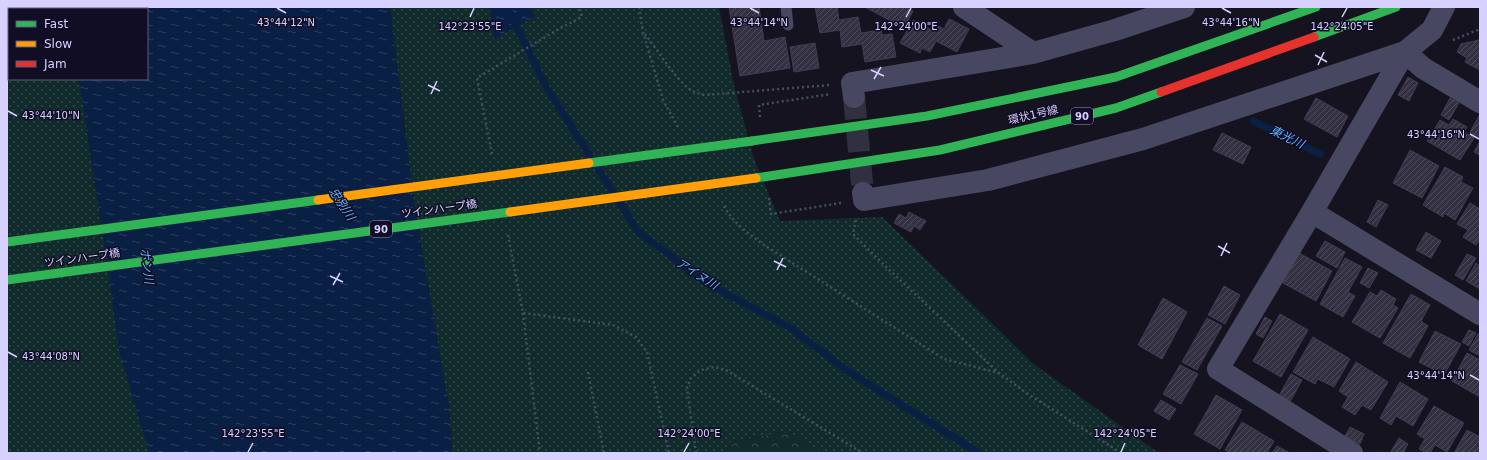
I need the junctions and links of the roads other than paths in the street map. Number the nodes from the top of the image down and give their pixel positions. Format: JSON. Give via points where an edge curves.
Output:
{"nodes":[{"id":1,"x":786,"y":7,"type":"edge"},
{"id":2,"x":964,"y":7,"type":"edge"},
{"id":3,"x":1184,"y":7,"type":"edge"},
{"id":4,"x":1316,"y":7,"type":"edge"},
{"id":5,"x":1396,"y":7,"type":"edge"},
{"id":6,"x":1444,"y":7,"type":"edge"},
{"id":7,"x":788,"y":25,"type":"dead end"},
{"id":8,"x":1405,"y":52,"type":"junction"},
{"id":9,"x":1033,"y":53,"type":"junction"},
{"id":10,"x":846,"y":91,"type":"road end"},
{"id":11,"x":1480,"y":102,"type":"edge"},
{"id":12,"x":756,"y":178,"type":"joint"},
{"id":13,"x":863,"y":196,"type":"dead end"},
{"id":14,"x":1312,"y":212,"type":"junction"},
{"id":15,"x":7,"y":242,"type":"edge"},
{"id":16,"x":7,"y":280,"type":"edge"},
{"id":17,"x":1480,"y":314,"type":"edge"},
{"id":18,"x":1352,"y":453,"type":"edge"}],
"edges":[{"from":1,"to":7,"type":"lane"},
{"from":2,"to":9,"type":"street"},
{"from":3,"to":9,"type":"street"},
{"from":4,"to":15,"type":"main road","name":"環状1号線","bridge":true,"via":[[1116,77],[927,116]]},
{"from":5,"to":12,"type":"main road","name":"環状1号線","number":"90","via":[[1116,108],[940,150]]},
{"from":6,"to":8,"type":"street","via":[[1432,30]]},
{"from":8,"to":11,"type":"street","via":[[1423,68]]},
{"from":8,"to":13,"type":"street","via":[[1143,139],[988,180]]},
{"from":8,"to":14,"type":"street"},
{"from":9,"to":10,"type":"street"},
{"from":12,"to":16,"type":"main road","name":"ツインハープ橋","number":"90","bridge":true},
{"from":14,"to":17,"type":"street"},
{"from":14,"to":18,"type":"street","via":[[1218,369]]}]}
